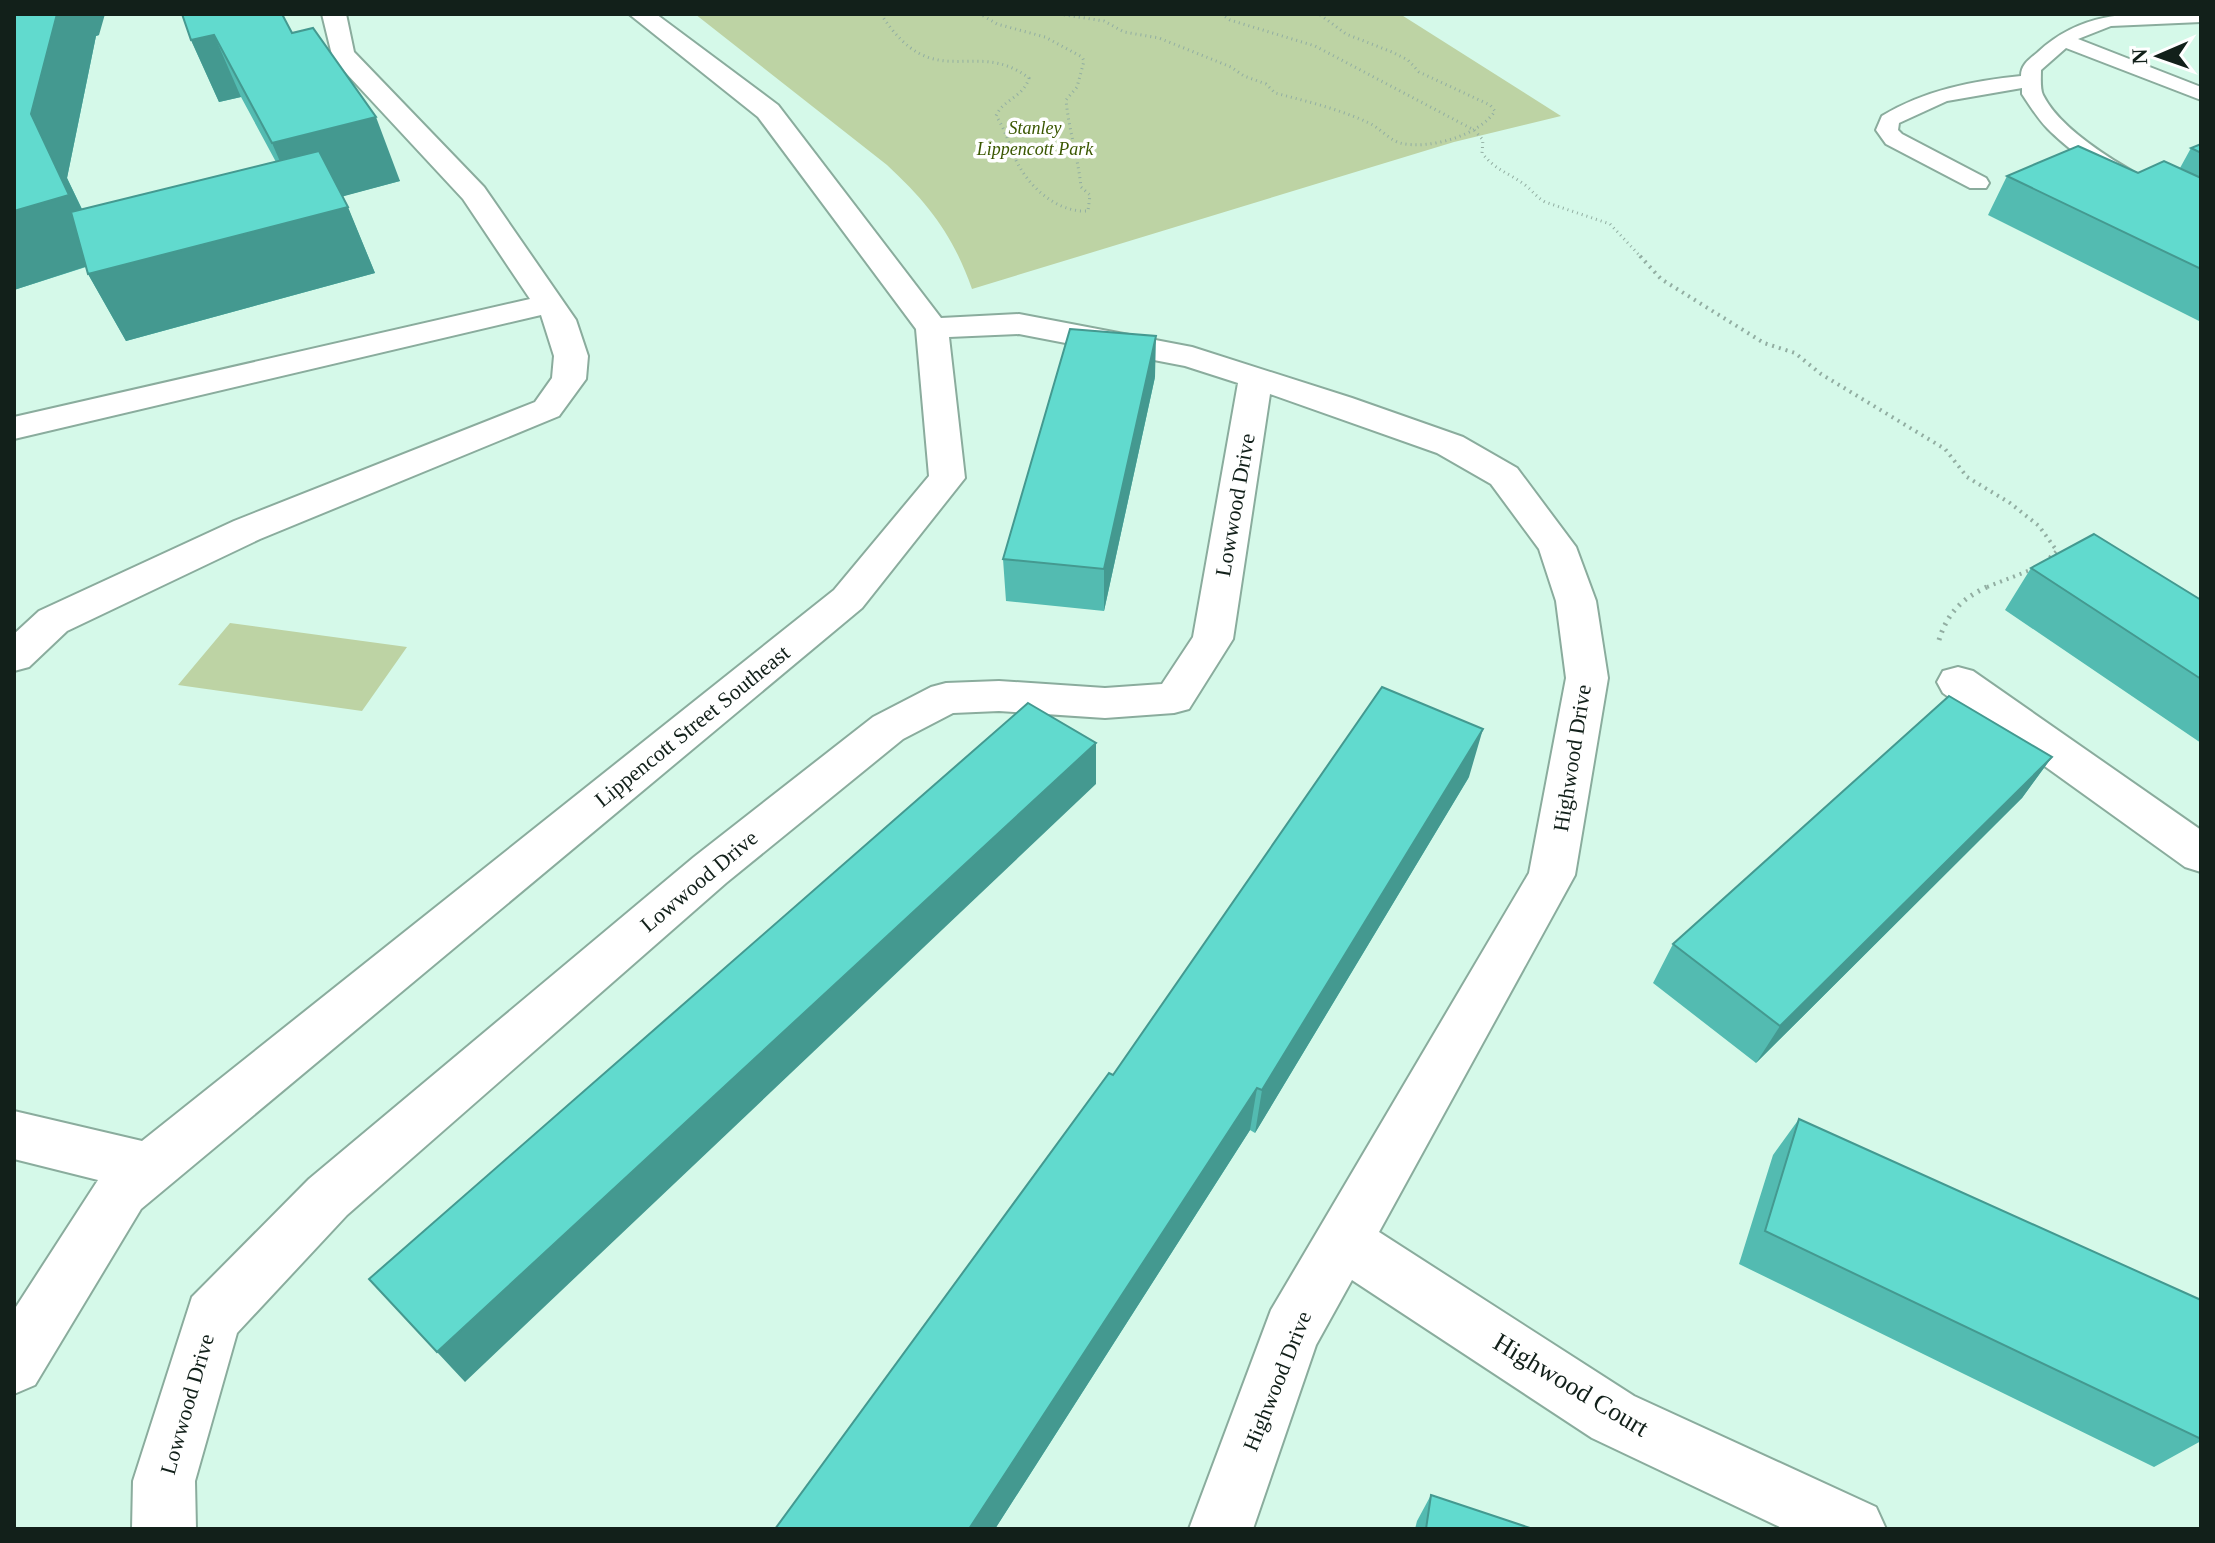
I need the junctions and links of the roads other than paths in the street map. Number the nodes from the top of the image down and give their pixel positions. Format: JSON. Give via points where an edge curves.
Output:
{"nodes":[{"id":1,"x":334,"y":14,"type":"edge"},
{"id":2,"x":641,"y":14,"type":"edge"},
{"id":3,"x":2201,"y":16,"type":"edge"},
{"id":4,"x":2062,"y":40,"type":"junction"},
{"id":5,"x":2031,"y":81,"type":"junction"},
{"id":6,"x":2201,"y":94,"type":"edge"},
{"id":7,"x":1978,"y":183,"type":"dead end"},
{"id":8,"x":2201,"y":215,"type":"edge"},
{"id":9,"x":548,"y":304,"type":"junction"},
{"id":10,"x":932,"y":328,"type":"junction"},
{"id":11,"x":1256,"y":377,"type":"junction"},
{"id":12,"x":14,"y":428,"type":"edge"},
{"id":13,"x":14,"y":657,"type":"edge"},
{"id":14,"x":1958,"y":682,"type":"road end"},
{"id":15,"x":2201,"y":854,"type":"edge"},
{"id":16,"x":14,"y":1135,"type":"edge"},
{"id":17,"x":150,"y":1168,"type":"junction"},
{"id":18,"x":1343,"y":1241,"type":"junction"},
{"id":19,"x":14,"y":1364,"type":"edge"},
{"id":20,"x":164,"y":1529,"type":"edge"},
{"id":21,"x":1221,"y":1529,"type":"edge"},
{"id":22,"x":1854,"y":1529,"type":"edge"}],
"edges":[{"from":1,"to":9,"type":"street","via":[[342,54],[474,193]]},
{"from":2,"to":10,"type":"street","via":[[768,111]]},
{"from":3,"to":4,"type":"lane","via":[[2111,19]]},
{"from":4,"to":5,"type":"lane","via":[[2031,69]]},
{"from":4,"to":6,"type":"lane"},
{"from":5,"to":7,"type":"lane","via":[[1942,93],[1889,120],[1887,130],[1894,139]]},
{"from":5,"to":8,"type":"lane","via":[[2032,94],[2055,124],[2101,162]]},
{"from":9,"to":12,"type":"street"},
{"from":9,"to":13,"type":"street","via":[[560,320],[571,356],[569,379],[547,409],[233,537],[53,621]]},
{"from":10,"to":11,"type":"street","name":"Highwood Drive","via":[[1019,324],[1192,357]]},
{"from":10,"to":17,"type":"street","name":"Lippencott Street Southeast","via":[[947,478],[848,599]]},
{"from":11,"to":18,"type":"street","name":"Highwood Drive","via":[[1450,445],[1504,476],[1557,547],[1576,601],[1587,678],[1552,875]]},
{"from":11,"to":20,"type":"street","name":"Lowwood Drive","via":[[1213,639],[1174,698],[1105,703],[946,698],[888,728],[710,870],[328,1197],[213,1317],[164,1481]]},
{"from":14,"to":15,"type":"street"},
{"from":16,"to":17,"type":"street"},
{"from":17,"to":19,"type":"street","name":"Lippencott Street Southeast","via":[[122,1191]]},
{"from":18,"to":21,"type":"street","name":"Highwood Drive","via":[[1292,1331]]},
{"from":18,"to":22,"type":"street","name":"Highwood Court","via":[[1613,1417]]}]}
